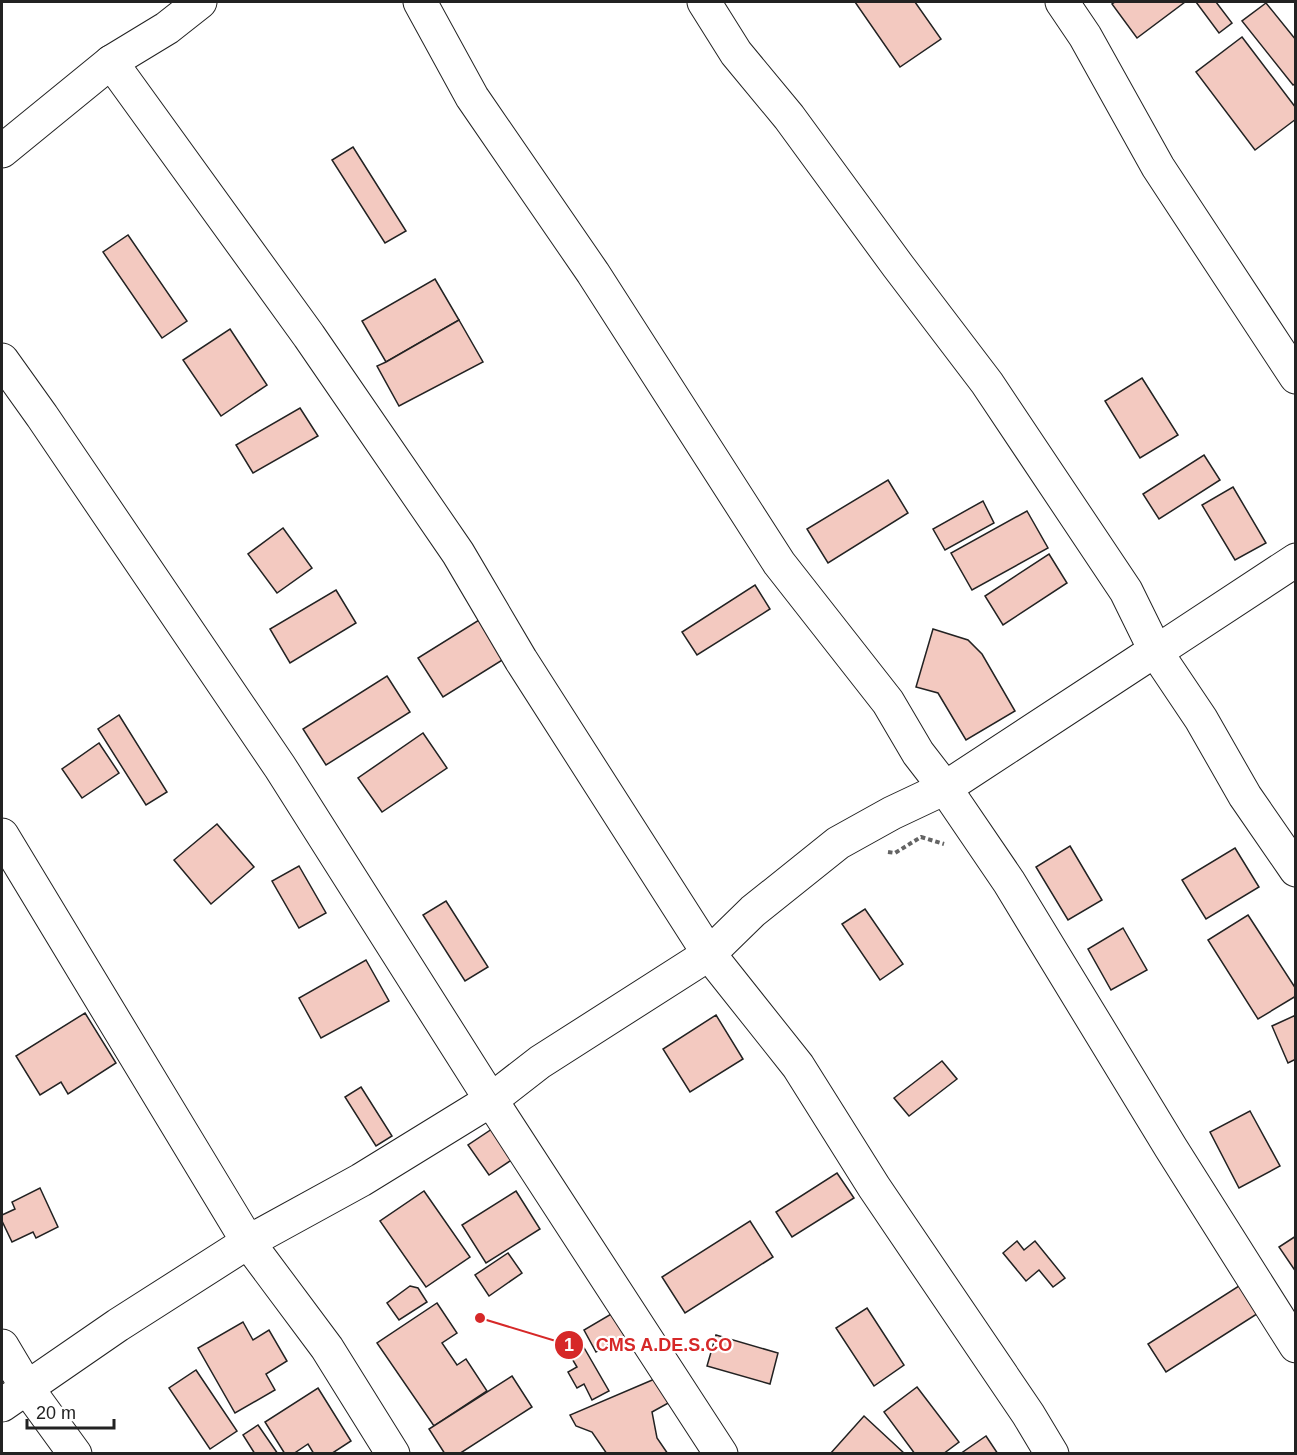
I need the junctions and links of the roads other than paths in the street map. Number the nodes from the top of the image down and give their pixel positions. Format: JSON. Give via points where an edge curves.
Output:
{"nodes":[{"id":1,"x":200,"y":2,"type":"edge"},
{"id":2,"x":420,"y":2,"type":"edge"},
{"id":3,"x":704,"y":2,"type":"edge"},
{"id":4,"x":1062,"y":2,"type":"edge"},
{"id":5,"x":111,"y":62,"type":"junction"},
{"id":6,"x":2,"y":152,"type":"edge"},
{"id":7,"x":2,"y":360,"type":"edge"},
{"id":8,"x":1296,"y":377,"type":"edge"},
{"id":9,"x":1296,"y":560,"type":"edge"},
{"id":10,"x":1156,"y":652,"type":"junction"},
{"id":11,"x":945,"y":788,"type":"junction"},
{"id":12,"x":2,"y":835,"type":"edge"},
{"id":13,"x":1296,"y":870,"type":"edge"},
{"id":14,"x":709,"y":954,"type":"junction"},
{"id":15,"x":492,"y":1100,"type":"junction"},
{"id":16,"x":248,"y":1242,"type":"junction"},
{"id":17,"x":2,"y":1346,"type":"edge"},
{"id":18,"x":1296,"y":1346,"type":"edge"},
{"id":19,"x":14,"y":1397,"type":"edge"},
{"id":20,"x":75,"y":1454,"type":"edge"},
{"id":21,"x":393,"y":1454,"type":"edge"},
{"id":22,"x":721,"y":1454,"type":"edge"},
{"id":23,"x":1052,"y":1454,"type":"edge"}],
"edges":[{"from":1,"to":5,"type":"street","via":[[167,28]]},
{"from":2,"to":11,"type":"street","via":[[472,97],[593,273],[779,563],[888,702],[918,753]]},
{"from":3,"to":10,"type":"street","via":[[736,52],[987,383],[1126,591]]},
{"from":4,"to":8,"type":"street","via":[[1158,166]]},
{"from":5,"to":6,"type":"street"},
{"from":5,"to":14,"type":"street","via":[[309,336],[458,553],[520,660]]},
{"from":7,"to":15,"type":"street","via":[[274,758]]},
{"from":9,"to":10,"type":"street"},
{"from":10,"to":11,"type":"street"},
{"from":10,"to":13,"type":"street"},
{"from":11,"to":14,"type":"street","via":[[838,843],[753,911]]},
{"from":11,"to":18,"type":"street","via":[[1009,882]]},
{"from":12,"to":16,"type":"street"},
{"from":14,"to":15,"type":"street","via":[[540,1062]]},
{"from":14,"to":23,"type":"street","via":[[798,1066]]},
{"from":15,"to":16,"type":"street","via":[[361,1180]]},
{"from":15,"to":22,"type":"street"},
{"from":16,"to":19,"type":"street"},
{"from":16,"to":21,"type":"street","via":[[327,1348]]},
{"from":17,"to":19,"type":"street"},
{"from":19,"to":20,"type":"street"}]}
